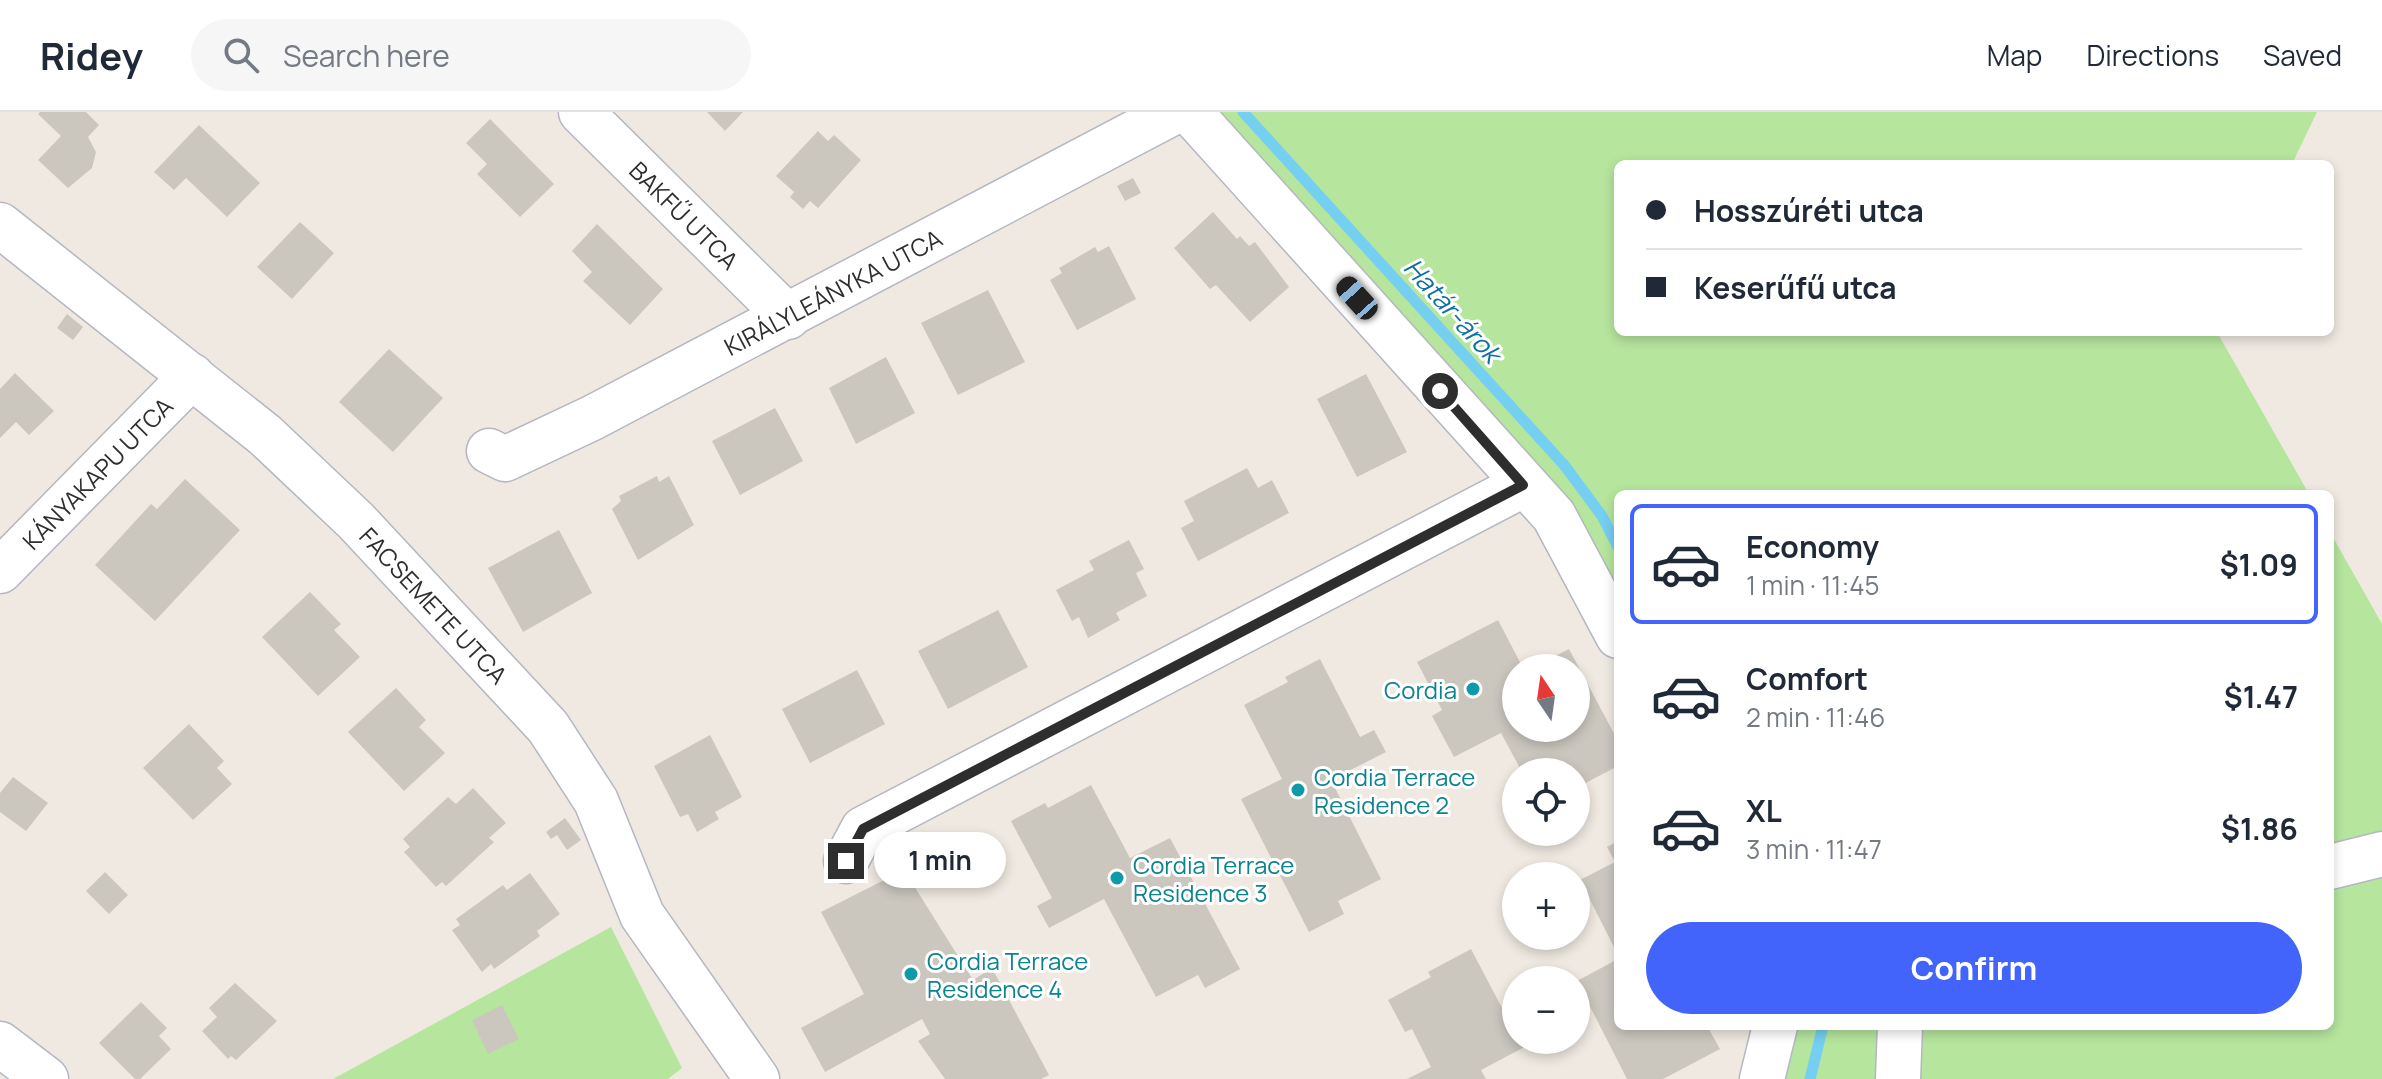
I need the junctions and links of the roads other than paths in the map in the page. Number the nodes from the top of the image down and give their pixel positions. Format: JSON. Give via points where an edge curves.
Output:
{"nodes":[{"id":1,"x":581,"y":112,"type":"edge"},
{"id":2,"x":1174,"y":112,"type":"edge"},
{"id":3,"x":1190,"y":112,"type":"edge"},
{"id":4,"x":0,"y":225,"type":"edge"},
{"id":5,"x":788,"y":317,"type":"junction"},
{"id":6,"x":192,"y":376,"type":"junction"},
{"id":7,"x":489,"y":451,"type":"dead end"},
{"id":8,"x":1523,"y":485,"type":"junction"},
{"id":9,"x":0,"y":571,"type":"edge"},
{"id":10,"x":1614,"y":628,"type":"edge"},
{"id":11,"x":2382,"y":854,"type":"edge"},
{"id":12,"x":846,"y":861,"type":"dead end"},
{"id":13,"x":2334,"y":866,"type":"edge"},
{"id":14,"x":1774,"y":1030,"type":"edge"},
{"id":15,"x":1900,"y":1030,"type":"edge"},
{"id":16,"x":0,"y":1044,"type":"edge"},
{"id":17,"x":46,"y":1079,"type":"edge"},
{"id":18,"x":757,"y":1079,"type":"edge"},
{"id":19,"x":1762,"y":1079,"type":"edge"},
{"id":20,"x":1898,"y":1079,"type":"edge"}],
"edges":[{"from":1,"to":5,"type":"street","name":"BAKFŰ UTCA"},
{"from":2,"to":5,"type":"street","name":"KIRÁLYLEÁNYKA UTCA"},
{"from":3,"to":8,"type":"street"},
{"from":4,"to":6,"type":"street","name":"FACSEMETE UTCA"},
{"from":5,"to":7,"type":"street","name":"KIRÁLYLEÁNYKA UTCA","via":[[505,459]]},
{"from":6,"to":9,"type":"street","name":"KÁNYAKAPU UTCA"},
{"from":6,"to":18,"type":"street","name":"FACSEMETE UTCA","via":[[326,491],[548,727],[596,801],[642,915]]},
{"from":8,"to":10,"type":"street","via":[[1554,516]]},
{"from":8,"to":12,"type":"street","via":[[863,829]]},
{"from":11,"to":13,"type":"street"},
{"from":14,"to":19,"type":"street"},
{"from":15,"to":20,"type":"street"},
{"from":16,"to":17,"type":"street"}]}
